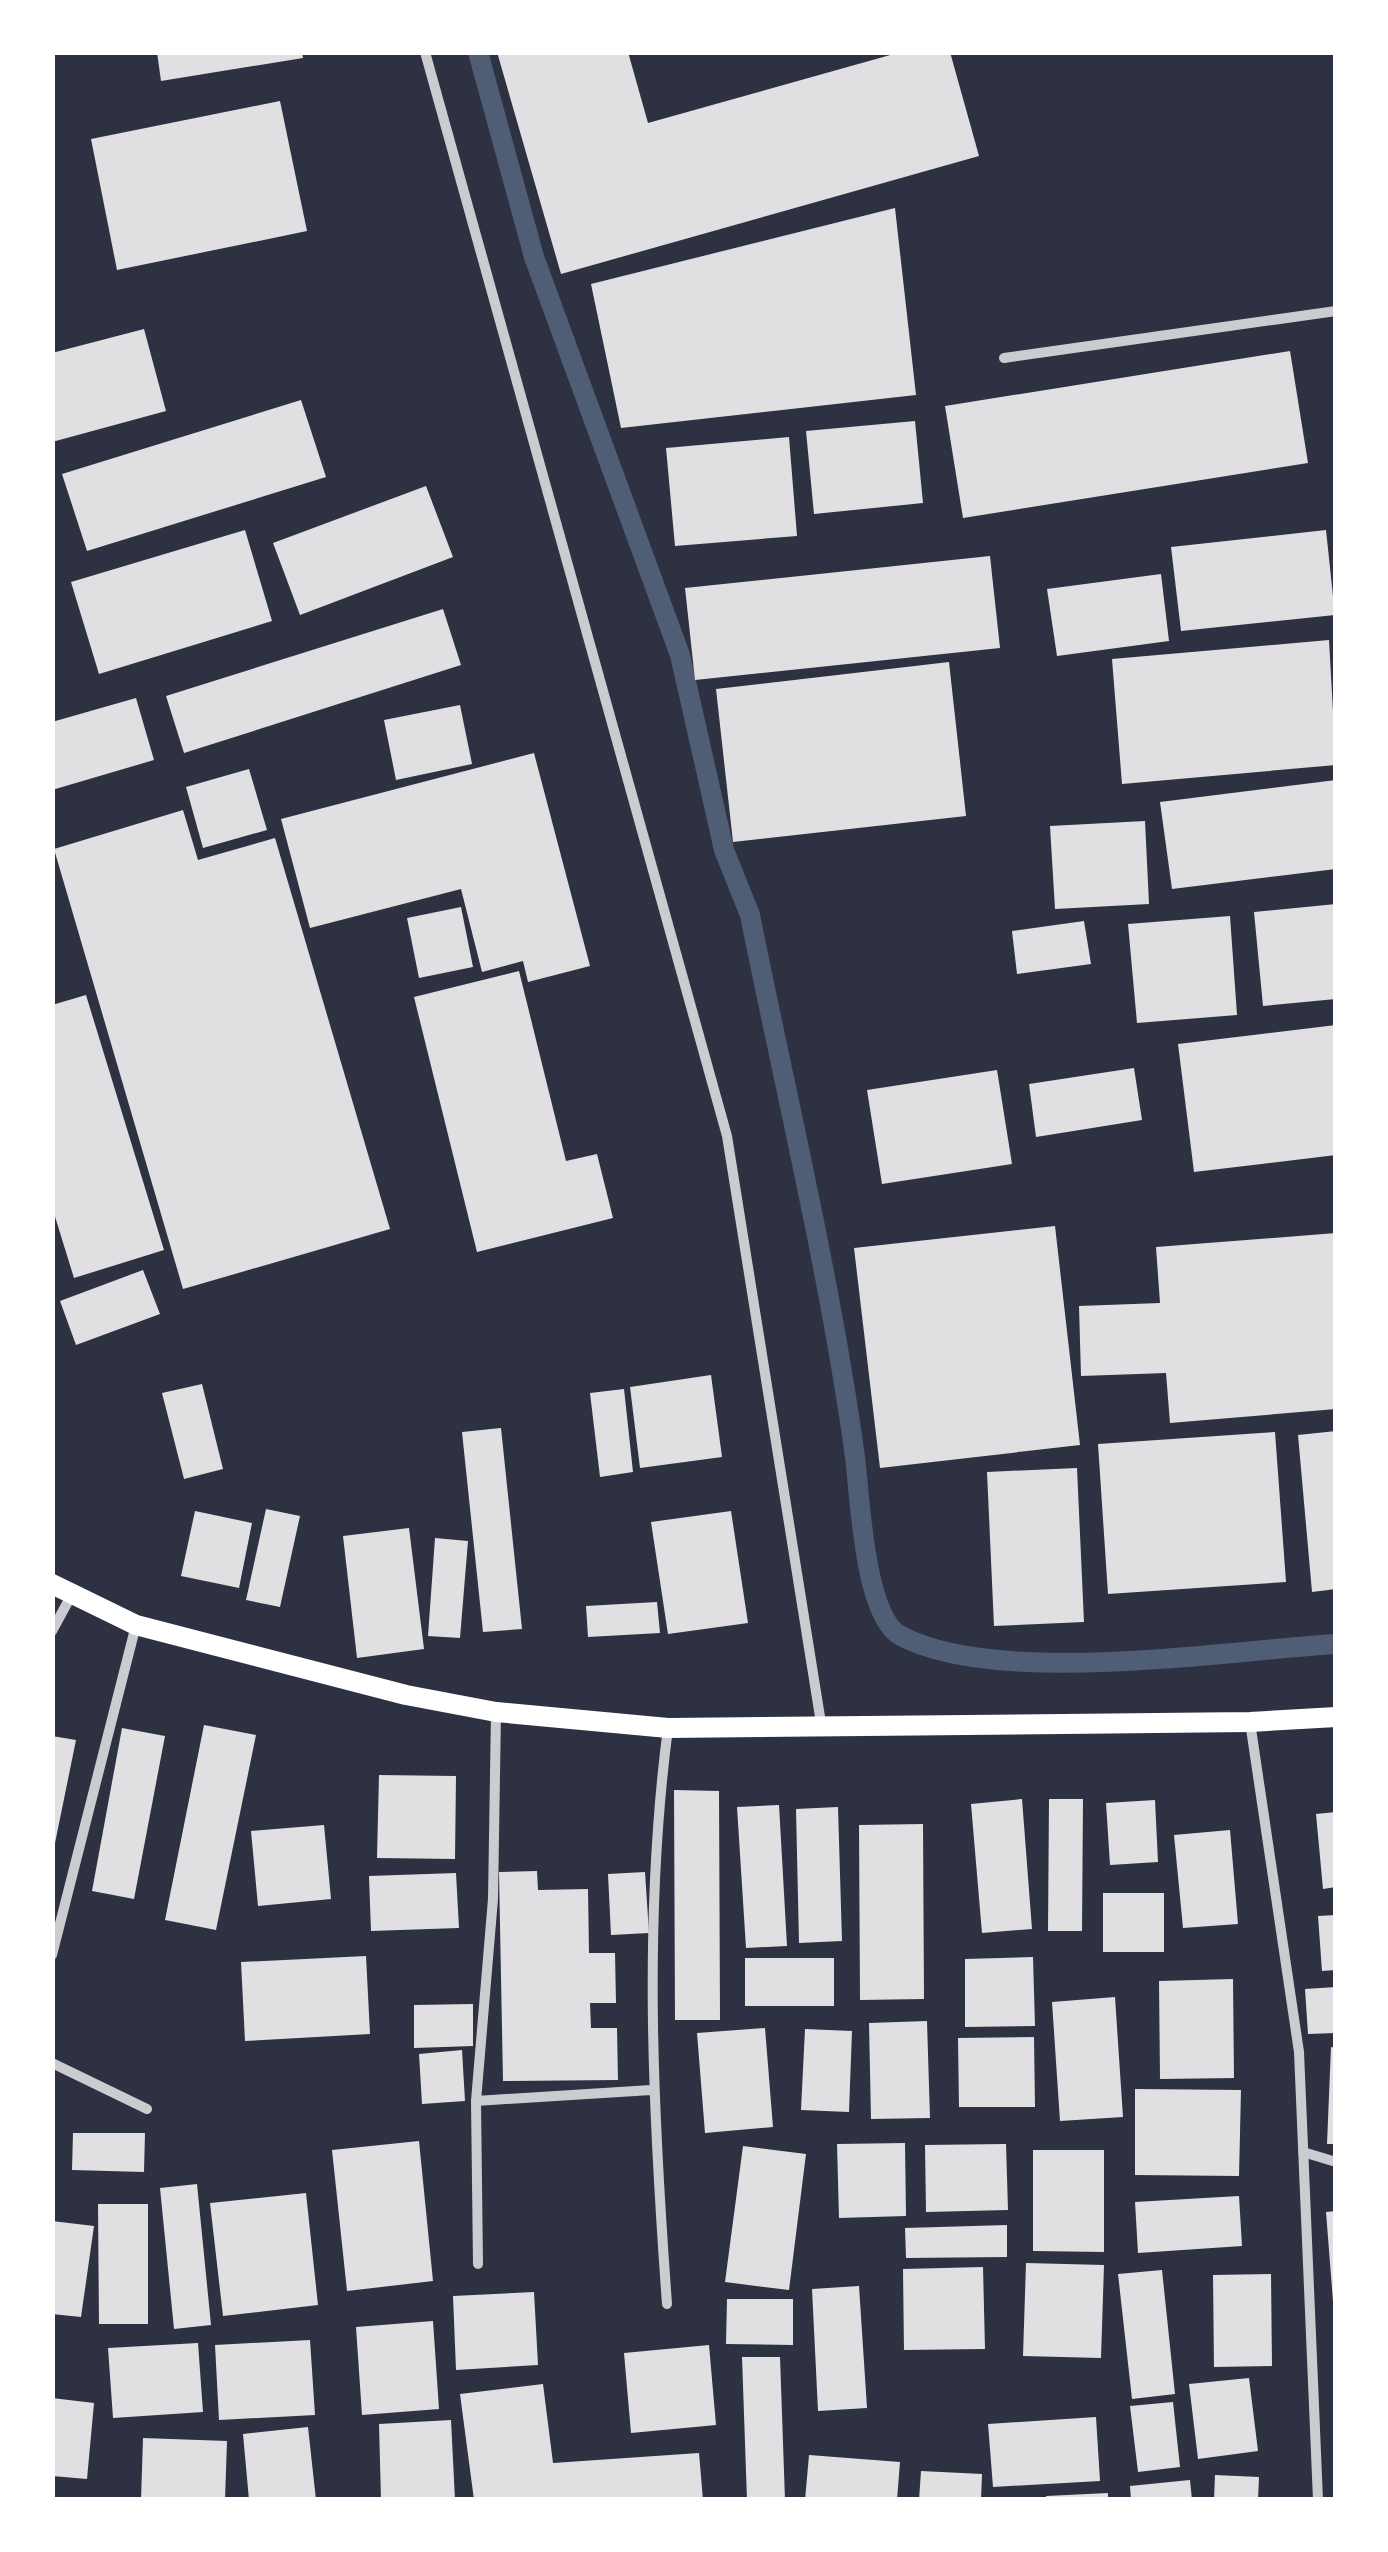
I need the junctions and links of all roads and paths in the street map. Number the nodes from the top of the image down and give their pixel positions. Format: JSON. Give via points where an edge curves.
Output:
{"nodes":[{"id":1,"x":425,"y":52,"type":"edge"},
{"id":2,"x":1336,"y":312,"type":"edge"},
{"id":3,"x":1004,"y":358,"type":"dead end"},
{"id":4,"x":52,"y":1584,"type":"edge"},
{"id":5,"x":71,"y":1596,"type":"junction"},
{"id":6,"x":136,"y":1626,"type":"junction"},
{"id":7,"x":52,"y":1631,"type":"edge"},
{"id":8,"x":496,"y":1712,"type":"junction"},
{"id":9,"x":1336,"y":1717,"type":"edge"},
{"id":10,"x":1250,"y":1722,"type":"junction"},
{"id":11,"x":821,"y":1724,"type":"junction"},
{"id":12,"x":668,"y":1728,"type":"junction"},
{"id":13,"x":52,"y":1956,"type":"edge"},
{"id":14,"x":52,"y":2063,"type":"edge"},
{"id":15,"x":652,"y":2090,"type":"junction"},
{"id":16,"x":476,"y":2101,"type":"junction"},
{"id":17,"x":147,"y":2109,"type":"dead end"},
{"id":18,"x":1303,"y":2152,"type":"junction"},
{"id":19,"x":1336,"y":2162,"type":"edge"},
{"id":20,"x":478,"y":2264,"type":"dead end"},
{"id":21,"x":667,"y":2304,"type":"dead end"},
{"id":22,"x":1318,"y":2500,"type":"edge"}],
"edges":[{"from":1,"to":11,"type":"street","via":[[727,1136]]},
{"from":2,"to":3,"type":"street"},
{"from":4,"to":5,"type":"main road"},
{"from":5,"to":6,"type":"main road"},
{"from":5,"to":7,"type":"street"},
{"from":6,"to":8,"type":"main road"},
{"from":6,"to":13,"type":"street"},
{"from":8,"to":12,"type":"main road"},
{"from":8,"to":16,"type":"street","via":[[493,1899]]},
{"from":9,"to":10,"type":"main road"},
{"from":10,"to":11,"type":"main road"},
{"from":10,"to":18,"type":"street","via":[[1299,2052]]},
{"from":11,"to":12,"type":"main road"},
{"from":12,"to":15,"type":"street"},
{"from":14,"to":17,"type":"street"},
{"from":15,"to":16,"type":"street"},
{"from":15,"to":21,"type":"street"},
{"from":16,"to":20,"type":"street"},
{"from":18,"to":19,"type":"street"},
{"from":18,"to":22,"type":"street"}]}
